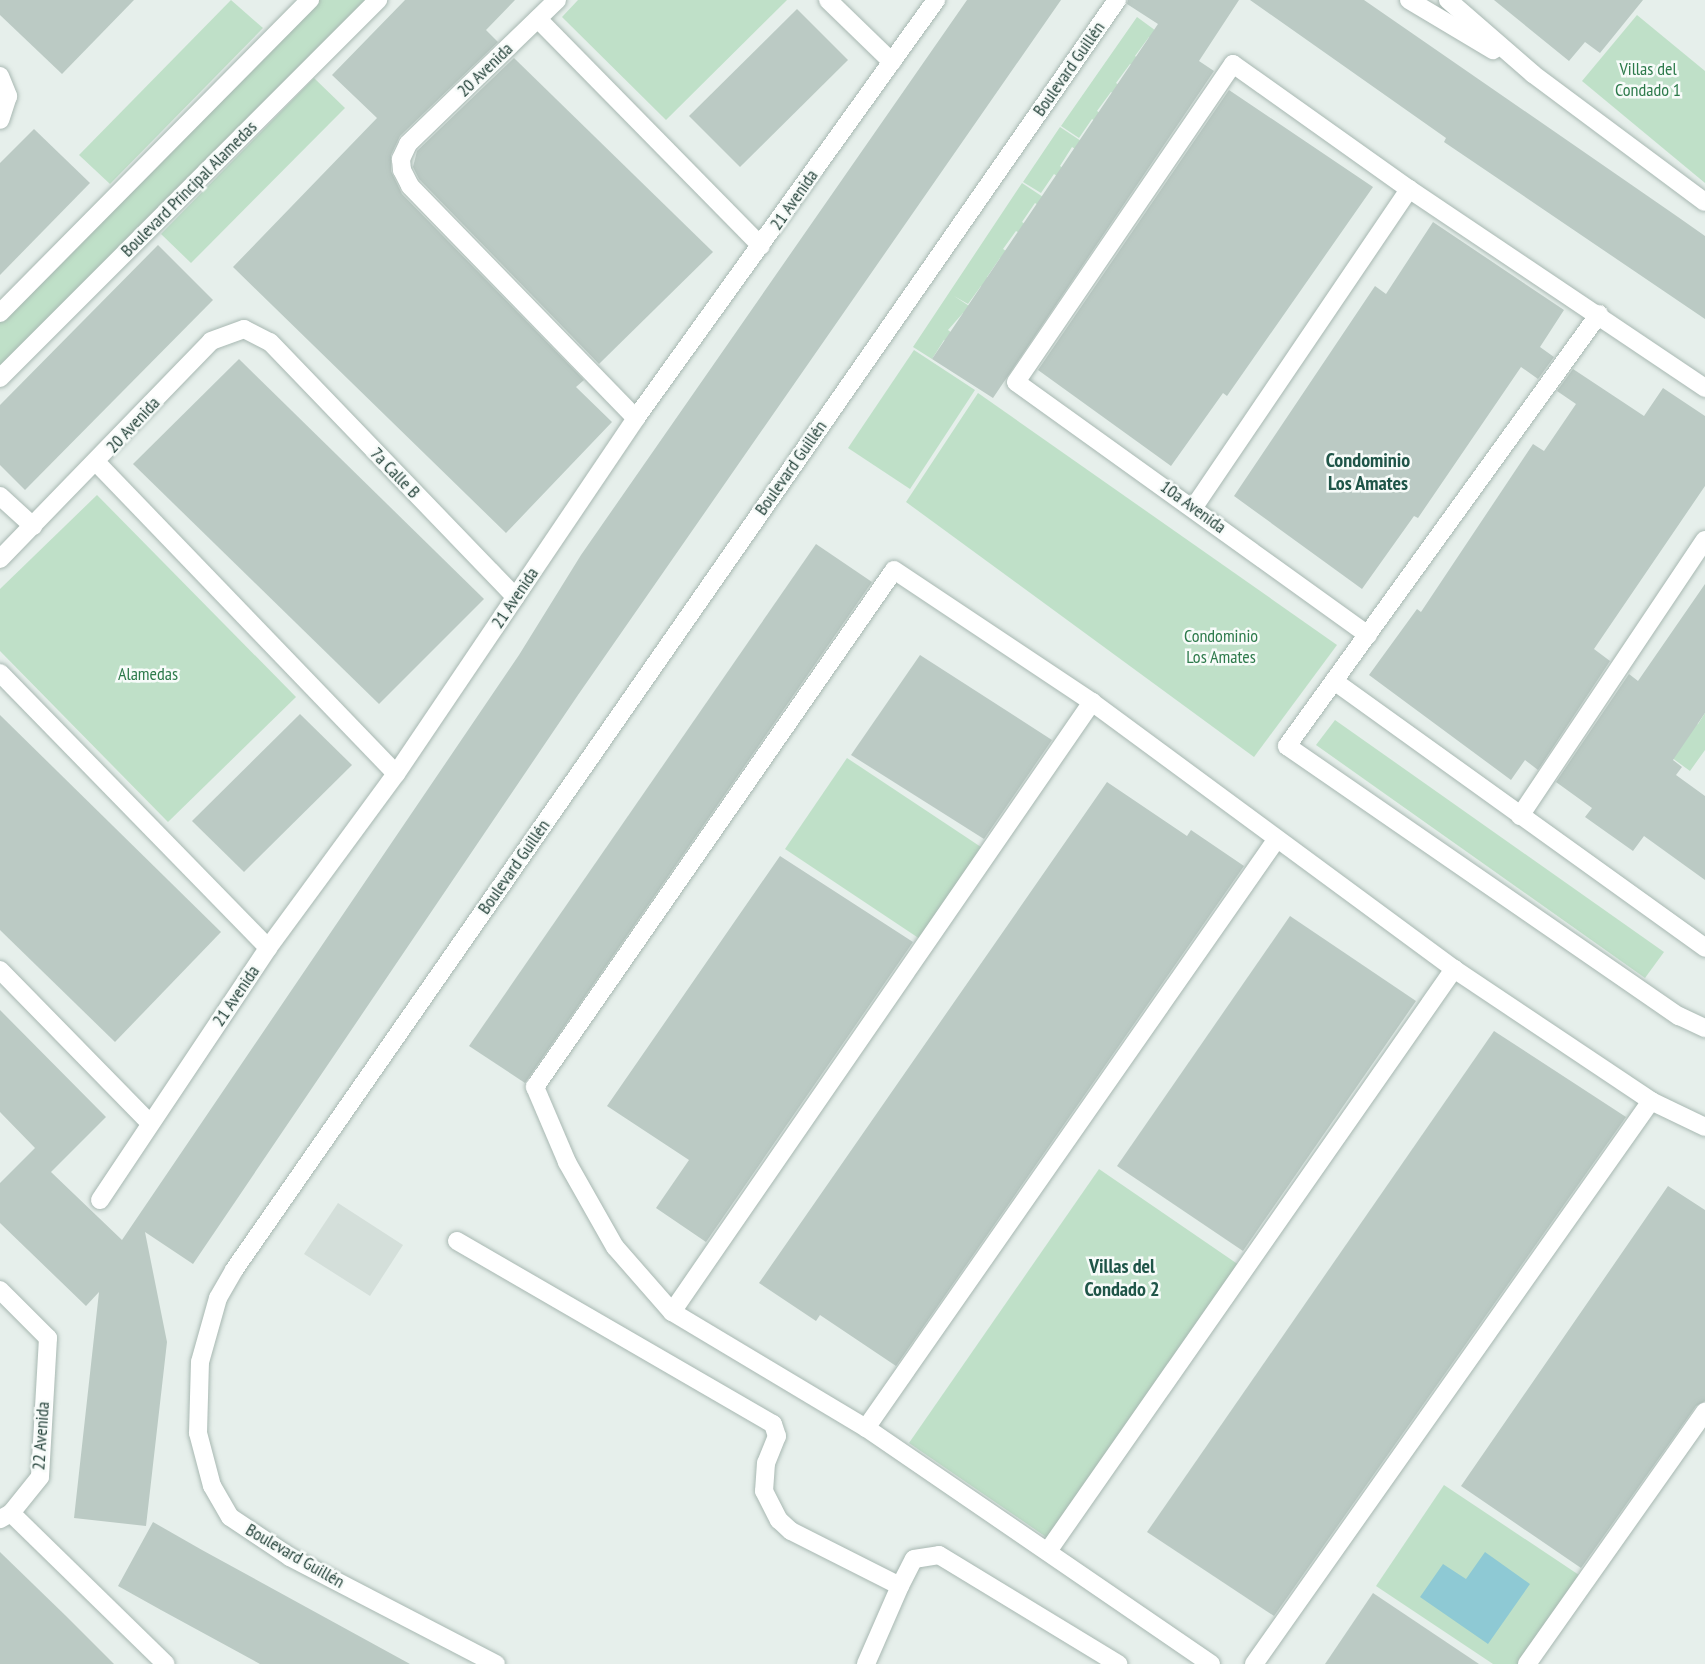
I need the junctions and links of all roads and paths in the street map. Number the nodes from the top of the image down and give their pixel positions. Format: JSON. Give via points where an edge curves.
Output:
{"nodes":[{"id":1,"x":310,"y":0,"type":"edge"},
{"id":2,"x":378,"y":0,"type":"edge"},
{"id":3,"x":557,"y":0,"type":"edge"},
{"id":4,"x":828,"y":0,"type":"edge"},
{"id":5,"x":936,"y":0,"type":"edge"},
{"id":6,"x":1117,"y":0,"type":"edge"},
{"id":7,"x":1409,"y":0,"type":"edge"},
{"id":8,"x":1448,"y":0,"type":"edge"},
{"id":9,"x":538,"y":19,"type":"junction"},
{"id":10,"x":892,"y":62,"type":"junction"},
{"id":11,"x":1533,"y":74,"type":"junction"},
{"id":12,"x":0,"y":76,"type":"edge"},
{"id":13,"x":2,"y":118,"type":"edge"},
{"id":14,"x":1409,"y":189,"type":"junction"},
{"id":15,"x":1705,"y":202,"type":"edge"},
{"id":16,"x":761,"y":246,"type":"junction"},
{"id":17,"x":0,"y":313,"type":"edge"},
{"id":18,"x":1599,"y":314,"type":"junction"},
{"id":19,"x":276,"y":348,"type":"joint"},
{"id":20,"x":0,"y":378,"type":"edge"},
{"id":21,"x":1705,"y":388,"type":"edge"},
{"id":22,"x":636,"y":418,"type":"junction"},
{"id":23,"x":97,"y":463,"type":"junction"},
{"id":24,"x":0,"y":496,"type":"edge"},
{"id":25,"x":1194,"y":507,"type":"junction"},
{"id":26,"x":33,"y":526,"type":"junction"},
{"id":27,"x":1705,"y":540,"type":"edge"},
{"id":28,"x":4,"y":549,"type":"edge"},
{"id":29,"x":515,"y":597,"type":"junction"},
{"id":30,"x":1368,"y":635,"type":"junction"},
{"id":31,"x":0,"y":673,"type":"edge"},
{"id":32,"x":1334,"y":681,"type":"junction"},
{"id":33,"x":1092,"y":702,"type":"junction"},
{"id":34,"x":396,"y":774,"type":"junction"},
{"id":35,"x":1520,"y":816,"type":"junction"},
{"id":36,"x":1276,"y":840,"type":"junction"},
{"id":37,"x":268,"y":948,"type":"junction"},
{"id":38,"x":1705,"y":948,"type":"edge"},
{"id":39,"x":1454,"y":969,"type":"junction"},
{"id":40,"x":0,"y":970,"type":"edge"},
{"id":41,"x":1705,"y":1028,"type":"edge"},
{"id":42,"x":1651,"y":1101,"type":"junction"},
{"id":43,"x":149,"y":1122,"type":"junction"},
{"id":44,"x":1705,"y":1127,"type":"edge"},
{"id":45,"x":100,"y":1200,"type":"dead end"},
{"id":46,"x":456,"y":1241,"type":"dead end"},
{"id":47,"x":0,"y":1290,"type":"edge"},
{"id":48,"x":672,"y":1312,"type":"junction"},
{"id":49,"x":1705,"y":1412,"type":"edge"},
{"id":50,"x":866,"y":1428,"type":"junction"},
{"id":51,"x":5,"y":1516,"type":"edge"},
{"id":52,"x":1048,"y":1551,"type":"junction"},
{"id":53,"x":900,"y":1586,"type":"junction"},
{"id":54,"x":166,"y":1664,"type":"edge"},
{"id":55,"x":496,"y":1664,"type":"edge"},
{"id":56,"x":866,"y":1664,"type":"edge"},
{"id":57,"x":1118,"y":1664,"type":"edge"},
{"id":58,"x":1211,"y":1664,"type":"edge"},
{"id":59,"x":1254,"y":1664,"type":"edge"},
{"id":60,"x":1527,"y":1664,"type":"edge"}],
"edges":[{"from":1,"to":17,"type":"street"},
{"from":2,"to":20,"type":"street","name":"Boulevard Principal Alamedas"},
{"from":3,"to":9,"type":"street","name":"20 Avenida"},
{"from":4,"to":10,"type":"street"},
{"from":5,"to":10,"type":"street","name":"21 Avenida"},
{"from":6,"to":55,"type":"street","name":"Boulevard Guillén","via":[[218,1298],[200,1362],[198,1432],[212,1486],[230,1516],[290,1557]]},
{"from":7,"to":11,"type":"street"},
{"from":8,"to":11,"type":"street"},
{"from":9,"to":16,"type":"street"},
{"from":9,"to":22,"type":"street","name":"20 Avenida","via":[[412,139],[401,163],[410,186]]},
{"from":10,"to":16,"type":"street","name":"21 Avenida"},
{"from":11,"to":15,"type":"street"},
{"from":12,"to":13,"type":"street","via":[[8,96]]},
{"from":14,"to":18,"type":"street"},
{"from":14,"to":25,"type":"street"},
{"from":14,"to":25,"type":"street","name":"10a Avenida","via":[[1233,64],[1016,382]]},
{"from":16,"to":22,"type":"street","name":"21 Avenida"},
{"from":18,"to":21,"type":"street"},
{"from":18,"to":30,"type":"street"},
{"from":19,"to":23,"type":"street","name":"20 Avenida","via":[[264,337],[244,329],[219,336]]},
{"from":19,"to":29,"type":"street","name":"7a Calle B"},
{"from":22,"to":29,"type":"street","name":"21 Avenida"},
{"from":23,"to":26,"type":"street","name":"20 Avenida"},
{"from":23,"to":34,"type":"street"},
{"from":24,"to":26,"type":"street"},
{"from":25,"to":30,"type":"street","name":"10a Avenida"},
{"from":26,"to":28,"type":"street","name":"20 Avenida"},
{"from":27,"to":35,"type":"street"},
{"from":29,"to":34,"type":"street","name":"21 Avenida"},
{"from":30,"to":32,"type":"street"},
{"from":31,"to":37,"type":"street"},
{"from":32,"to":35,"type":"street"},
{"from":32,"to":41,"type":"street","via":[[1287,746],[1679,1016]]},
{"from":33,"to":36,"type":"street"},
{"from":33,"to":48,"type":"street"},
{"from":33,"to":48,"type":"street","via":[[894,570],[535,1087],[567,1162],[615,1247]]},
{"from":34,"to":37,"type":"street","name":"21 Avenida"},
{"from":35,"to":38,"type":"street"},
{"from":36,"to":39,"type":"street"},
{"from":36,"to":50,"type":"street"},
{"from":37,"to":43,"type":"street","name":"21 Avenida"},
{"from":39,"to":42,"type":"street"},
{"from":39,"to":52,"type":"street"},
{"from":40,"to":43,"type":"street"},
{"from":42,"to":44,"type":"street"},
{"from":42,"to":59,"type":"street"},
{"from":43,"to":45,"type":"street","name":"21 Avenida"},
{"from":46,"to":53,"type":"street","via":[[772,1424],[777,1436],[766,1463],[764,1491],[779,1520],[791,1531]]},
{"from":47,"to":51,"type":"street","name":"22 Avenida","via":[[48,1338],[40,1477]]},
{"from":48,"to":50,"type":"street"},
{"from":49,"to":60,"type":"street"},
{"from":50,"to":52,"type":"street"},
{"from":51,"to":54,"type":"street"},
{"from":52,"to":58,"type":"street"},
{"from":53,"to":56,"type":"street"},
{"from":53,"to":57,"type":"street","via":[[914,1559],[939,1555]]}]}
